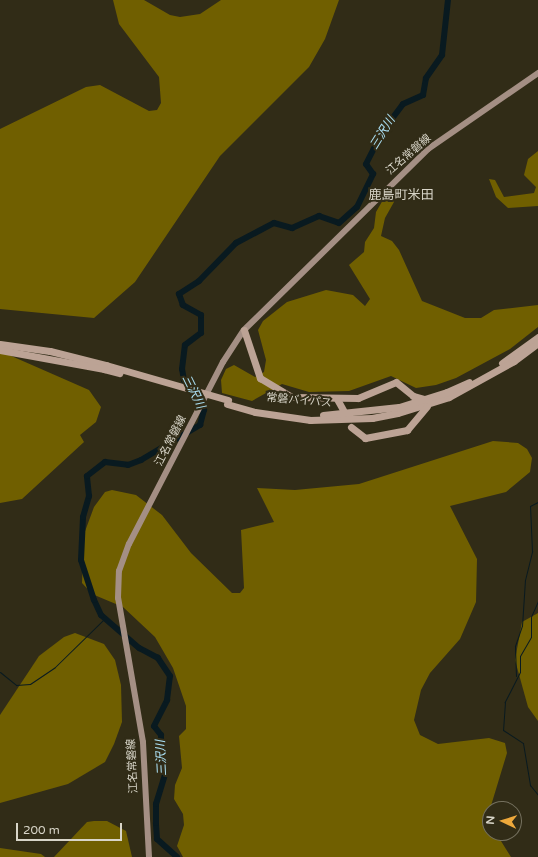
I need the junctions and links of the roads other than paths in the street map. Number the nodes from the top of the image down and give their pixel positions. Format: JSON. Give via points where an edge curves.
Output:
{"nodes":[{"id":1,"x":538,"y":73,"type":"edge"},
{"id":2,"x":244,"y":330,"type":"junction"},
{"id":3,"x":538,"y":337,"type":"edge"},
{"id":4,"x":538,"y":343,"type":"edge"},
{"id":5,"x":0,"y":344,"type":"edge"},
{"id":6,"x":0,"y":350,"type":"edge"},
{"id":7,"x":105,"y":367,"type":"junction"},
{"id":8,"x":408,"y":393,"type":"junction"},
{"id":9,"x":337,"y":399,"type":"junction"},
{"id":10,"x":428,"y":402,"type":"junction"},
{"id":11,"x":344,"y":410,"type":"dead end"},
{"id":12,"x":398,"y":410,"type":"junction"},
{"id":13,"x":412,"y":426,"type":"junction"},
{"id":14,"x":351,"y":427,"type":"dead end"},
{"id":15,"x":149,"y":857,"type":"edge"}],
"edges":[{"from":1,"to":2,"type":"main road","name":"江名常磐線","via":[[428,149]]},
{"from":2,"to":9,"type":"highway","via":[[265,384],[297,399]]},
{"from":2,"to":15,"type":"main road","name":"江名常磐線","via":[[223,362],[129,544],[119,571],[118,598],[143,742]]},
{"from":3,"to":10,"type":"highway","name":"常磐バイパス","via":[[480,376]]},
{"from":4,"to":10,"type":"highway","name":"常磐バイパス","via":[[482,380]]},
{"from":5,"to":7,"type":"highway","name":"常磐バイパス","via":[[50,351]]},
{"from":6,"to":7,"type":"highway","name":"常磐バイパス"},
{"from":7,"to":12,"type":"highway","name":"常磐バイパス","bridge":true,"via":[[255,412],[310,420],[372,418]]},
{"from":8,"to":9,"type":"highway","via":[[401,384],[392,382],[362,397]]},
{"from":8,"to":10,"type":"highway"},
{"from":8,"to":12,"type":"highway"},
{"from":9,"to":11,"type":"highway"},
{"from":10,"to":12,"type":"highway","name":"常磐バイパス"},
{"from":10,"to":13,"type":"highway"},
{"from":12,"to":13,"type":"highway","via":[[411,416]]},
{"from":13,"to":14,"type":"highway","via":[[365,438]]}]}
